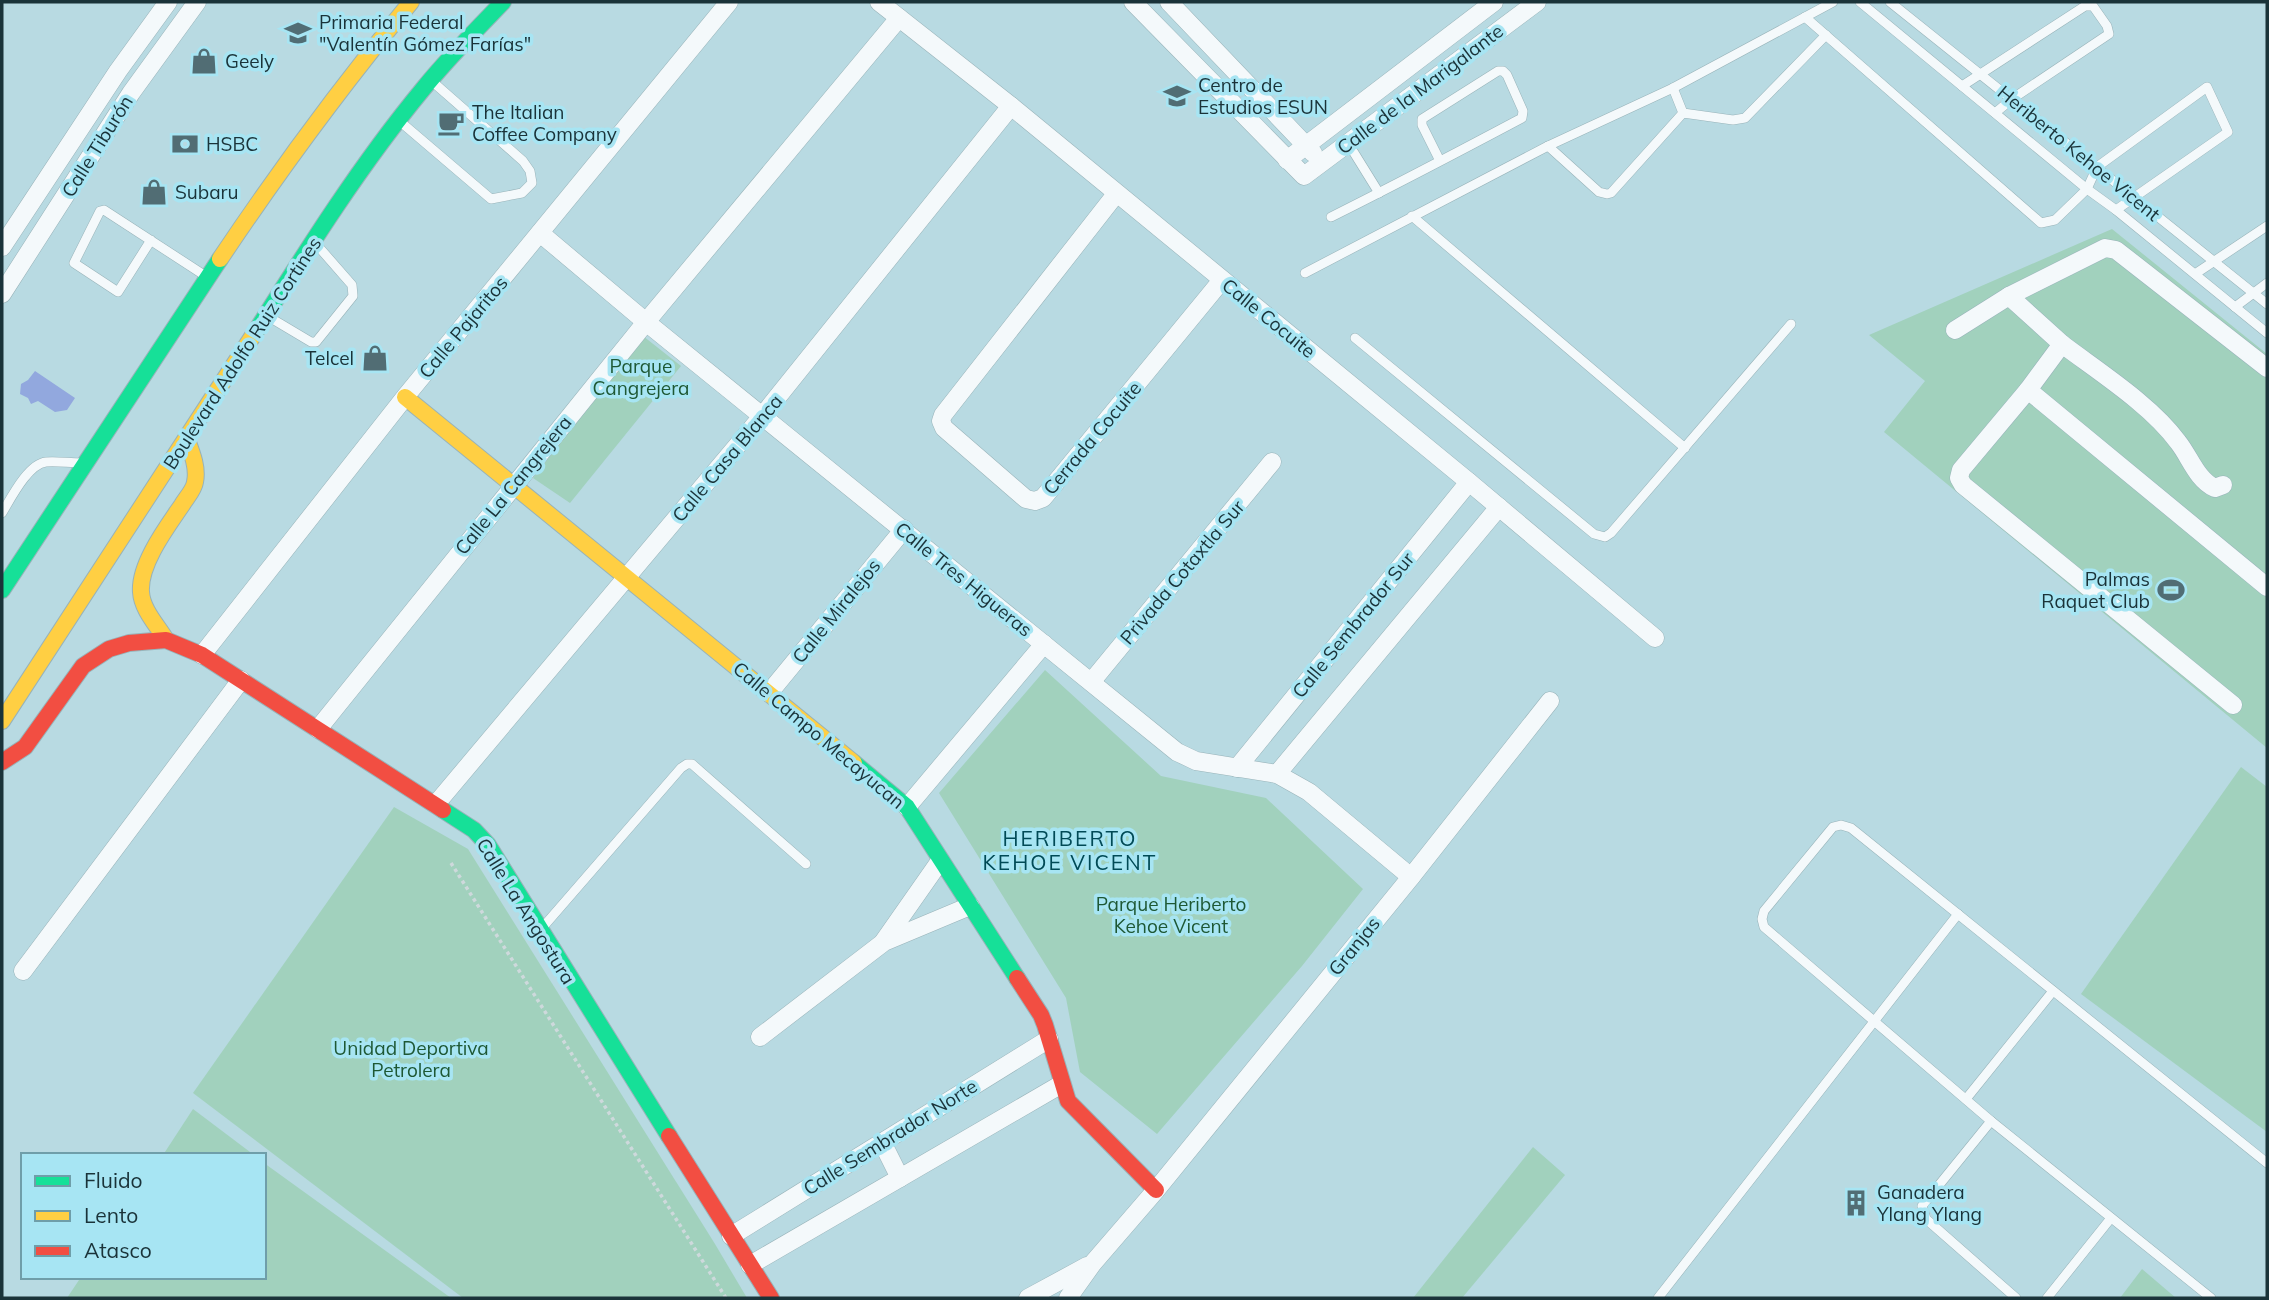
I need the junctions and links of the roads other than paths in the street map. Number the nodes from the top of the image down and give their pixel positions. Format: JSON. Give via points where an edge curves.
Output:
{"nodes":[{"id":1,"x":168,"y":2,"type":"edge"},
{"id":2,"x":197,"y":2,"type":"edge"},
{"id":3,"x":411,"y":2,"type":"edge"},
{"id":4,"x":503,"y":2,"type":"edge"},
{"id":5,"x":729,"y":2,"type":"edge"},
{"id":6,"x":879,"y":2,"type":"edge"},
{"id":7,"x":1133,"y":2,"type":"edge"},
{"id":8,"x":1169,"y":2,"type":"edge"},
{"id":9,"x":1494,"y":2,"type":"edge"},
{"id":10,"x":1537,"y":2,"type":"edge"},
{"id":11,"x":1832,"y":2,"type":"edge"},
{"id":12,"x":1860,"y":2,"type":"edge"},
{"id":13,"x":1890,"y":2,"type":"edge"},
{"id":14,"x":1805,"y":17,"type":"junction"},
{"id":15,"x":899,"y":18,"type":"junction"},
{"id":16,"x":1826,"y":35,"type":"junction"},
{"id":17,"x":1980,"y":74,"type":"junction"},
{"id":18,"x":431,"y":81,"type":"junction"},
{"id":19,"x":1962,"y":86,"type":"junction"},
{"id":20,"x":1673,"y":88,"type":"junction"},
{"id":21,"x":2012,"y":99,"type":"junction"},
{"id":22,"x":1011,"y":106,"type":"junction"},
{"id":23,"x":1684,"y":113,"type":"junction"},
{"id":24,"x":1995,"y":113,"type":"junction"},
{"id":25,"x":399,"y":120,"type":"junction"},
{"id":26,"x":1348,"y":143,"type":"junction"},
{"id":27,"x":1305,"y":145,"type":"junction"},
{"id":28,"x":1548,"y":146,"type":"junction"},
{"id":29,"x":1287,"y":160,"type":"junction"},
{"id":30,"x":1440,"y":161,"type":"junction"},
{"id":31,"x":1323,"y":162,"type":"junction"},
{"id":32,"x":2097,"y":167,"type":"junction"},
{"id":33,"x":2087,"y":189,"type":"junction"},
{"id":34,"x":1379,"y":193,"type":"junction"},
{"id":35,"x":1116,"y":194,"type":"junction"},
{"id":36,"x":2134,"y":197,"type":"junction"},
{"id":37,"x":2116,"y":210,"type":"junction"},
{"id":38,"x":1412,"y":216,"type":"junction"},
{"id":39,"x":1331,"y":217,"type":"dead end"},
{"id":40,"x":2267,"y":226,"type":"edge"},
{"id":41,"x":540,"y":233,"type":"junction"},
{"id":42,"x":150,"y":240,"type":"junction"},
{"id":43,"x":314,"y":241,"type":"junction"},
{"id":44,"x":2,"y":247,"type":"edge"},
{"id":45,"x":2214,"y":261,"type":"junction"},
{"id":46,"x":1305,"y":273,"type":"dead end"},
{"id":47,"x":2195,"y":274,"type":"junction"},
{"id":48,"x":208,"y":278,"type":"junction"},
{"id":49,"x":1222,"y":280,"type":"junction"},
{"id":50,"x":2267,"y":283,"type":"edge"},
{"id":51,"x":2253,"y":292,"type":"junction"},
{"id":52,"x":2,"y":294,"type":"edge"},
{"id":53,"x":2009,"y":296,"type":"junction"},
{"id":54,"x":2267,"y":304,"type":"edge"},
{"id":55,"x":2235,"y":307,"type":"junction"},
{"id":56,"x":266,"y":315,"type":"junction"},
{"id":57,"x":646,"y":322,"type":"junction"},
{"id":58,"x":1791,"y":324,"type":"dead end"},
{"id":59,"x":1955,"y":330,"type":"dead end"},
{"id":60,"x":2267,"y":333,"type":"edge"},
{"id":61,"x":1355,"y":338,"type":"dead end"},
{"id":62,"x":2062,"y":344,"type":"junction"},
{"id":63,"x":2267,"y":369,"type":"edge"},
{"id":64,"x":2028,"y":390,"type":"junction"},
{"id":65,"x":405,"y":397,"type":"junction"},
{"id":66,"x":763,"y":415,"type":"junction"},
{"id":67,"x":187,"y":440,"type":"junction"},
{"id":68,"x":1685,"y":448,"type":"junction"},
{"id":69,"x":1272,"y":462,"type":"dead end"},
{"id":70,"x":86,"y":463,"type":"junction"},
{"id":71,"x":1469,"y":482,"type":"junction"},
{"id":72,"x":512,"y":485,"type":"junction"},
{"id":73,"x":2223,"y":485,"type":"dead end"},
{"id":74,"x":1499,"y":507,"type":"junction"},
{"id":75,"x":2,"y":513,"type":"edge"},
{"id":76,"x":904,"y":529,"type":"junction"},
{"id":77,"x":628,"y":578,"type":"junction"},
{"id":78,"x":2267,"y":587,"type":"edge"},
{"id":79,"x":2,"y":590,"type":"edge"},
{"id":80,"x":1655,"y":638,"type":"dead end"},
{"id":81,"x":166,"y":640,"type":"junction"},
{"id":82,"x":1044,"y":644,"type":"junction"},
{"id":83,"x":202,"y":655,"type":"junction"},
{"id":84,"x":241,"y":680,"type":"junction"},
{"id":85,"x":1092,"y":681,"type":"junction"},
{"id":86,"x":769,"y":693,"type":"junction"},
{"id":87,"x":1549,"y":701,"type":"dead end"},
{"id":88,"x":2233,"y":705,"type":"dead end"},
{"id":89,"x":2,"y":721,"type":"edge"},
{"id":90,"x":318,"y":729,"type":"junction"},
{"id":91,"x":2,"y":762,"type":"edge"},
{"id":92,"x":1237,"y":768,"type":"junction"},
{"id":93,"x":1277,"y":774,"type":"junction"},
{"id":94,"x":436,"y":804,"type":"junction"},
{"id":95,"x":907,"y":807,"type":"junction"},
{"id":96,"x":940,"y":860,"type":"junction"},
{"id":97,"x":806,"y":864,"type":"dead end"},
{"id":98,"x":1411,"y":877,"type":"junction"},
{"id":99,"x":970,"y":906,"type":"junction"},
{"id":100,"x":1958,"y":914,"type":"junction"},
{"id":101,"x":540,"y":931,"type":"junction"},
{"id":102,"x":884,"y":942,"type":"junction"},
{"id":103,"x":23,"y":971,"type":"dead end"},
{"id":104,"x":2053,"y":990,"type":"junction"},
{"id":105,"x":1876,"y":1021,"type":"junction"},
{"id":106,"x":760,"y":1037,"type":"dead end"},
{"id":107,"x":1049,"y":1039,"type":"junction"},
{"id":108,"x":1060,"y":1085,"type":"junction"},
{"id":109,"x":1966,"y":1099,"type":"junction"},
{"id":110,"x":1991,"y":1121,"type":"junction"},
{"id":111,"x":882,"y":1142,"type":"junction"},
{"id":112,"x":2267,"y":1163,"type":"edge"},
{"id":113,"x":900,"y":1178,"type":"junction"},
{"id":114,"x":1156,"y":1189,"type":"junction"},
{"id":115,"x":2111,"y":1218,"type":"junction"},
{"id":116,"x":731,"y":1236,"type":"junction"},
{"id":117,"x":1093,"y":1263,"type":"junction"},
{"id":118,"x":750,"y":1265,"type":"junction"},
{"id":119,"x":771,"y":1298,"type":"edge"},
{"id":120,"x":1028,"y":1298,"type":"edge"},
{"id":121,"x":1068,"y":1298,"type":"edge"},
{"id":122,"x":1658,"y":1298,"type":"edge"},
{"id":123,"x":2016,"y":1298,"type":"edge"},
{"id":124,"x":2048,"y":1298,"type":"edge"},
{"id":125,"x":2211,"y":1298,"type":"edge"}],
"edges":[{"from":1,"to":44,"type":"street","name":"Calle Tiburón"},
{"from":2,"to":52,"type":"street","name":"Calle Tiburón","via":[[131,93]]},
{"from":3,"to":48,"type":"street","via":[[257,204]]},
{"from":4,"to":18,"type":"street","name":"Boulevard Adolfo Ruiz Cortines"},
{"from":5,"to":41,"type":"street","name":"Calle Pajaritos"},
{"from":6,"to":15,"type":"street","name":"Calle Cocuite"},
{"from":7,"to":29,"type":"street"},
{"from":8,"to":27,"type":"street"},
{"from":9,"to":27,"type":"street","name":"Calle de la Marigalante"},
{"from":10,"to":26,"type":"street","name":"Calle de la Marigalante"},
{"from":11,"to":14,"type":"lane"},
{"from":12,"to":19,"type":"lane"},
{"from":13,"to":17,"type":"lane","name":"Heriberto Kehoe Vicent"},
{"from":14,"to":16,"type":"lane"},
{"from":14,"to":20,"type":"lane"},
{"from":15,"to":22,"type":"street","name":"Calle Cocuite"},
{"from":15,"to":57,"type":"street","name":"Calle La Cangrejera"},
{"from":16,"to":23,"type":"lane","via":[[1745,118]]},
{"from":16,"to":33,"type":"lane","via":[[2042,223],[2055,220]]},
{"from":17,"to":19,"type":"lane"},
{"from":17,"to":21,"type":"lane","name":"Heriberto Kehoe Vicent"},
{"from":17,"to":21,"type":"lane","via":[[2085,6],[2093,6],[2109,34]]},
{"from":18,"to":25,"type":"street","name":"Boulevard Adolfo Ruiz Cortines"},
{"from":18,"to":25,"type":"lane","via":[[523,161],[532,183],[522,193],[491,199]]},
{"from":19,"to":24,"type":"lane"},
{"from":20,"to":23,"type":"lane"},
{"from":20,"to":28,"type":"lane"},
{"from":21,"to":24,"type":"lane"},
{"from":21,"to":32,"type":"lane","name":"Heriberto Kehoe Vicent"},
{"from":22,"to":35,"type":"street","name":"Calle Cocuite"},
{"from":22,"to":66,"type":"street","name":"Calle Casa Blanca"},
{"from":23,"to":28,"type":"lane","via":[[1607,194]]},
{"from":24,"to":33,"type":"lane"},
{"from":25,"to":43,"type":"street","name":"Boulevard Adolfo Ruiz Cortines"},
{"from":26,"to":31,"type":"street","name":"Calle de la Marigalante"},
{"from":26,"to":34,"type":"lane"},
{"from":27,"to":29,"type":"street","name":"Calle de la Marigalante"},
{"from":27,"to":31,"type":"street"},
{"from":28,"to":38,"type":"lane"},
{"from":29,"to":31,"type":"street","name":"Calle de la Marigalante","via":[[1304,176]]},
{"from":30,"to":30,"type":"lane","via":[[1522,118],[1523,111],[1503,71],[1422,119]]},
{"from":30,"to":34,"type":"lane"},
{"from":32,"to":33,"type":"lane"},
{"from":32,"to":36,"type":"lane","name":"Heriberto Kehoe Vicent"},
{"from":32,"to":36,"type":"lane","via":[[2207,87],[2228,132]]},
{"from":33,"to":37,"type":"lane"},
{"from":34,"to":39,"type":"lane"},
{"from":35,"to":49,"type":"street","name":"Calle Cocuite"},
{"from":35,"to":49,"type":"street","name":"Cerrada Cocuite","via":[[941,421],[1026,499],[1043,498]]},
{"from":36,"to":37,"type":"lane"},
{"from":36,"to":45,"type":"lane","name":"Heriberto Kehoe Vicent"},
{"from":37,"to":47,"type":"lane"},
{"from":38,"to":46,"type":"lane"},
{"from":38,"to":68,"type":"lane"},
{"from":40,"to":45,"type":"lane"},
{"from":41,"to":57,"type":"street","name":"Calle Tres Higueras"},
{"from":41,"to":65,"type":"street","name":"Calle Pajaritos"},
{"from":42,"to":42,"type":"lane","via":[[102,210],[74,263],[118,292]]},
{"from":42,"to":48,"type":"lane"},
{"from":43,"to":56,"type":"street","name":"Boulevard Adolfo Ruiz Cortines"},
{"from":43,"to":56,"type":"lane","via":[[352,285],[353,296],[316,342]]},
{"from":45,"to":47,"type":"lane"},
{"from":45,"to":51,"type":"lane","name":"Heriberto Kehoe Vicent"},
{"from":47,"to":55,"type":"lane"},
{"from":48,"to":70,"type":"street"},
{"from":49,"to":71,"type":"street","name":"Calle Cocuite"},
{"from":50,"to":51,"type":"lane"},
{"from":51,"to":54,"type":"lane","name":"Heriberto Kehoe Vicent"},
{"from":51,"to":55,"type":"lane"},
{"from":53,"to":59,"type":"street"},
{"from":53,"to":62,"type":"street"},
{"from":53,"to":63,"type":"street","via":[[2105,248],[2116,250]]},
{"from":55,"to":60,"type":"lane"},
{"from":56,"to":67,"type":"street","name":"Boulevard Adolfo Ruiz Cortines"},
{"from":57,"to":66,"type":"street","name":"Calle Tres Higueras"},
{"from":57,"to":72,"type":"street","name":"Calle La Cangrejera"},
{"from":58,"to":68,"type":"lane"},
{"from":61,"to":68,"type":"lane","via":[[1600,537],[1611,533]]},
{"from":62,"to":64,"type":"street"},
{"from":62,"to":73,"type":"street","via":[[2152,414],[2177,440],[2205,484]]},
{"from":64,"to":78,"type":"street"},
{"from":64,"to":88,"type":"street","via":[[1961,470],[1963,485]]},
{"from":65,"to":72,"type":"street","name":"Calle Campo Mecayucan"},
{"from":65,"to":83,"type":"street","name":"Calle Pajaritos"},
{"from":66,"to":76,"type":"street","name":"Calle Tres Higueras"},
{"from":66,"to":77,"type":"street","name":"Calle Casa Blanca"},
{"from":67,"to":81,"type":"street","via":[[195,459],[195,485],[150,558],[141,591]]},
{"from":67,"to":89,"type":"street","name":"Boulevard Adolfo Ruiz Cortines"},
{"from":69,"to":85,"type":"street","name":"Privada Cotaxtla Sur"},
{"from":70,"to":75,"type":"lane","via":[[39,464]]},
{"from":70,"to":79,"type":"street"},
{"from":71,"to":74,"type":"street","name":"Calle Cocuite"},
{"from":71,"to":92,"type":"street","name":"Calle Sembrador Sur"},
{"from":72,"to":77,"type":"street","name":"Calle Campo Mecayucan"},
{"from":72,"to":90,"type":"street","name":"Calle La Cangrejera"},
{"from":74,"to":80,"type":"street","name":"Calle Cocuite"},
{"from":74,"to":93,"type":"street","name":"Calle Sembrador Sur"},
{"from":76,"to":82,"type":"street","name":"Calle Tres Higueras"},
{"from":76,"to":86,"type":"street","name":"Calle Miralejos"},
{"from":77,"to":86,"type":"street","name":"Calle Campo Mecayucan"},
{"from":77,"to":94,"type":"street","name":"Calle Casa Blanca"},
{"from":81,"to":83,"type":"street","name":"Calle La Angostura"},
{"from":81,"to":91,"type":"street","name":"Calle La Angostura","via":[[129,643],[95,656],[25,747]]},
{"from":82,"to":85,"type":"street","name":"Calle Tres Higueras"},
{"from":82,"to":95,"type":"street"},
{"from":83,"to":84,"type":"street","name":"Calle La Angostura"},
{"from":84,"to":90,"type":"street","name":"Calle La Angostura"},
{"from":84,"to":103,"type":"street"},
{"from":85,"to":92,"type":"street","name":"Calle Tres Higueras","via":[[1187,758]]},
{"from":86,"to":95,"type":"street","name":"Calle Campo Mecayucan"},
{"from":87,"to":98,"type":"street","name":"Granjas"},
{"from":90,"to":94,"type":"street","name":"Calle La Angostura"},
{"from":92,"to":93,"type":"street","name":"Calle Tres Higueras"},
{"from":93,"to":98,"type":"street","name":"Calle Tres Higueras","via":[[1309,792]]},
{"from":94,"to":101,"type":"street","name":"Calle La Angostura","via":[[482,837]]},
{"from":95,"to":96,"type":"street","name":"Calle Campo Mecayucan"},
{"from":96,"to":99,"type":"street","name":"Calle Campo Mecayucan"},
{"from":96,"to":102,"type":"street"},
{"from":97,"to":101,"type":"lane","via":[[687,764]]},
{"from":98,"to":114,"type":"street","name":"Granjas"},
{"from":99,"to":102,"type":"street"},
{"from":99,"to":107,"type":"street","name":"Calle Campo Mecayucan","via":[[1041,1015]]},
{"from":100,"to":104,"type":"lane"},
{"from":100,"to":105,"type":"lane"},
{"from":100,"to":105,"type":"lane","via":[[1851,828],[1841,825],[1833,827],[1764,911],[1764,927]]},
{"from":101,"to":116,"type":"street","name":"Calle La Angostura"},
{"from":102,"to":106,"type":"street"},
{"from":104,"to":109,"type":"lane"},
{"from":104,"to":112,"type":"lane"},
{"from":105,"to":109,"type":"lane"},
{"from":105,"to":122,"type":"lane"},
{"from":107,"to":108,"type":"street","name":"Calle Campo Mecayucan"},
{"from":107,"to":111,"type":"street","name":"Calle Sembrador Norte"},
{"from":108,"to":113,"type":"street","name":"Calle Sembrador Norte"},
{"from":108,"to":114,"type":"street","name":"Calle Campo Mecayucan","via":[[1075,1111]]},
{"from":109,"to":110,"type":"lane"},
{"from":110,"to":115,"type":"lane"},
{"from":110,"to":123,"type":"lane","via":[[1922,1206],[1922,1213]]},
{"from":111,"to":113,"type":"street"},
{"from":111,"to":116,"type":"street","name":"Calle Sembrador Norte"},
{"from":113,"to":118,"type":"street","name":"Calle Sembrador Norte"},
{"from":114,"to":117,"type":"street","name":"Granjas"},
{"from":115,"to":124,"type":"lane"},
{"from":115,"to":125,"type":"lane"},
{"from":116,"to":118,"type":"street","name":"Calle La Angostura"},
{"from":117,"to":120,"type":"street"},
{"from":117,"to":121,"type":"street","name":"Granjas"},
{"from":118,"to":119,"type":"street","name":"Calle La Angostura"}]}
